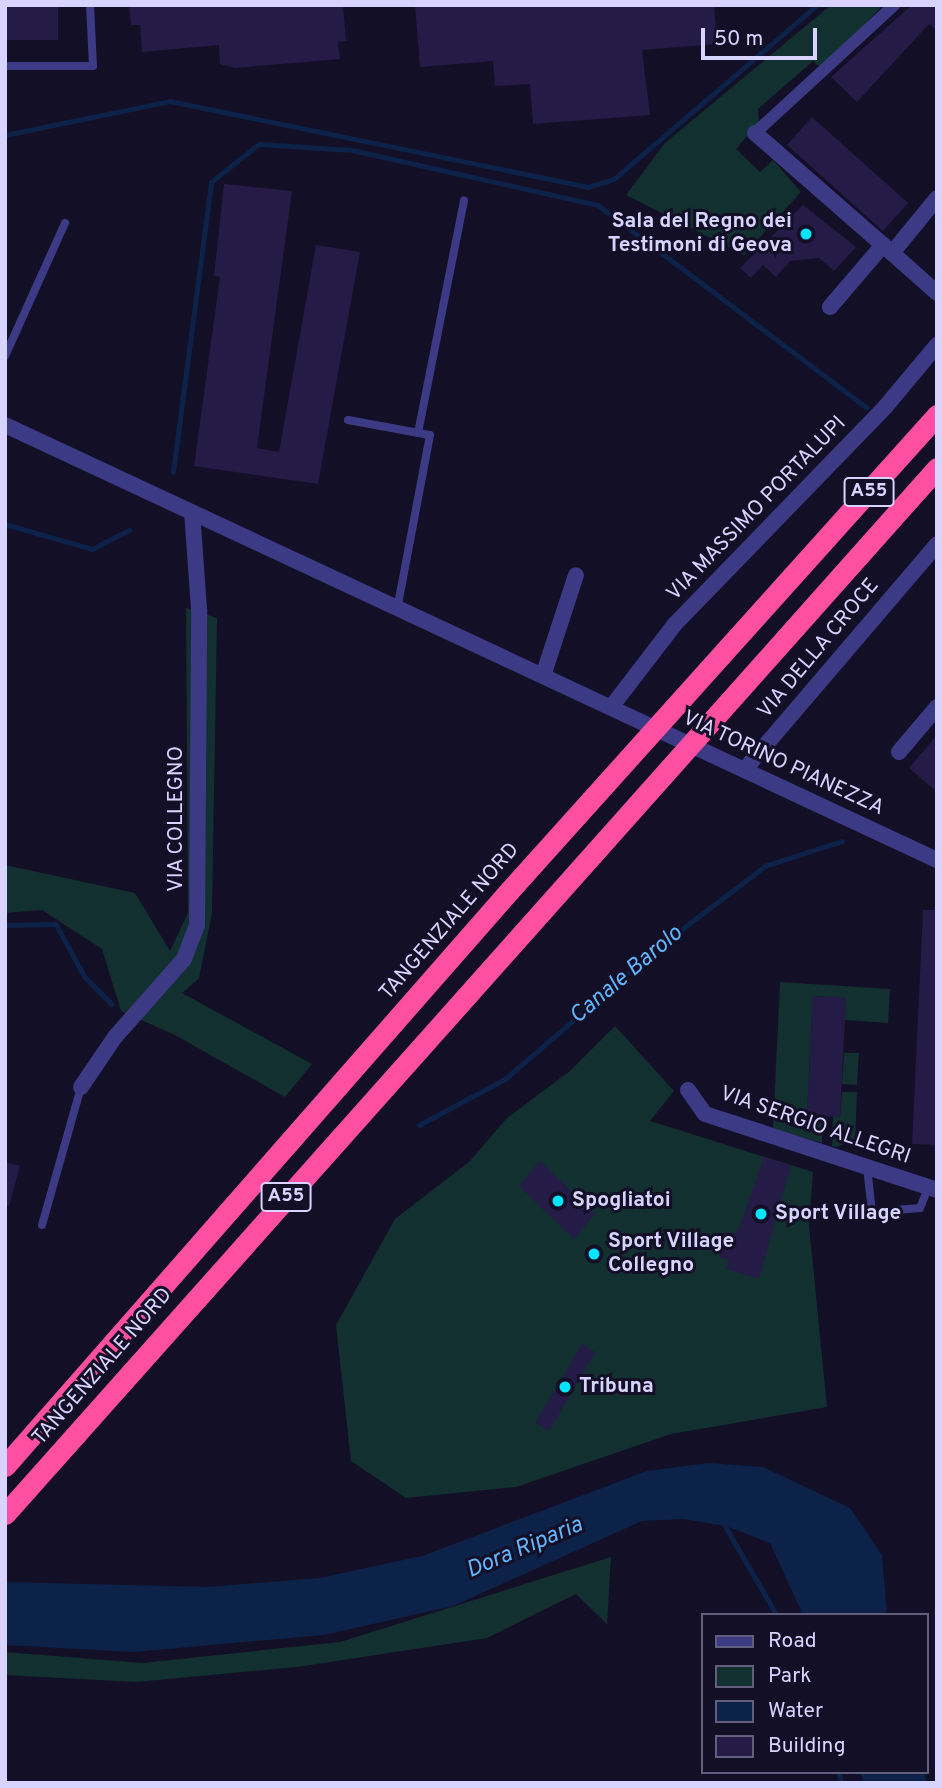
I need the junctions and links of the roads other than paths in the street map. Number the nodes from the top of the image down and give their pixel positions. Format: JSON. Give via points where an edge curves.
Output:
{"nodes":[{"id":1,"x":90,"y":5,"type":"edge"},
{"id":2,"x":894,"y":5,"type":"edge"},
{"id":3,"x":5,"y":66,"type":"edge"},
{"id":4,"x":755,"y":133,"type":"joint"},
{"id":5,"x":937,"y":198,"type":"edge"},
{"id":6,"x":464,"y":201,"type":"dead end"},
{"id":7,"x":65,"y":223,"type":"dead end"},
{"id":8,"x":888,"y":249,"type":"junction"},
{"id":9,"x":937,"y":293,"type":"edge"},
{"id":10,"x":830,"y":307,"type":"dead end"},
{"id":11,"x":937,"y":345,"type":"edge"},
{"id":12,"x":5,"y":356,"type":"edge"},
{"id":13,"x":937,"y":415,"type":"edge"},
{"id":14,"x":348,"y":420,"type":"dead end"},
{"id":15,"x":5,"y":425,"type":"edge"},
{"id":16,"x":418,"y":433,"type":"junction"},
{"id":17,"x":937,"y":468,"type":"edge"},
{"id":18,"x":191,"y":512,"type":"junction"},
{"id":19,"x":937,"y":544,"type":"edge"},
{"id":20,"x":930,"y":563,"type":"edge"},
{"id":21,"x":576,"y":575,"type":"dead end"},
{"id":22,"x":397,"y":610,"type":"junction"},
{"id":23,"x":543,"y":676,"type":"junction"},
{"id":24,"x":612,"y":706,"type":"junction"},
{"id":25,"x":937,"y":707,"type":"edge"},
{"id":26,"x":899,"y":752,"type":"dead end"},
{"id":27,"x":746,"y":768,"type":"junction"},
{"id":28,"x":937,"y":860,"type":"edge"},
{"id":29,"x":80,"y":1087,"type":"joint"},
{"id":30,"x":688,"y":1090,"type":"dead end"},
{"id":31,"x":867,"y":1167,"type":"junction"},
{"id":32,"x":933,"y":1189,"type":"edge"},
{"id":33,"x":42,"y":1225,"type":"dead end"},
{"id":34,"x":11,"y":1460,"type":"edge"},
{"id":35,"x":5,"y":1514,"type":"edge"}],
"edges":[{"from":1,"to":3,"type":"lane","via":[[93,66]]},
{"from":2,"to":4,"type":"street"},
{"from":4,"to":8,"type":"street"},
{"from":5,"to":8,"type":"street"},
{"from":6,"to":16,"type":"lane"},
{"from":7,"to":12,"type":"lane"},
{"from":8,"to":9,"type":"street"},
{"from":8,"to":10,"type":"street"},
{"from":11,"to":24,"type":"street","name":"VIA MASSIMO PORTALUPI","via":[[886,406],[675,624]]},
{"from":13,"to":34,"type":"highway","name":"TANGENZIALE NORD","number":"A55","via":[[579,811]]},
{"from":14,"to":16,"type":"lane"},
{"from":15,"to":18,"type":"street"},
{"from":16,"to":22,"type":"lane","via":[[430,435]]},
{"from":17,"to":35,"type":"highway","name":"TANGENZIALE NORD","number":"A55"},
{"from":18,"to":22,"type":"street"},
{"from":18,"to":29,"type":"street","name":"VIA COLLEGNO","via":[[199,609],[197,925],[184,959],[115,1037]]},
{"from":19,"to":20,"type":"street","name":"VIA DELLA CROCE"},
{"from":20,"to":27,"type":"street","name":"VIA DELLA CROCE"},
{"from":21,"to":23,"type":"street"},
{"from":22,"to":23,"type":"street"},
{"from":23,"to":24,"type":"street"},
{"from":24,"to":27,"type":"street","name":"VIA TORINO PIANEZZA"},
{"from":25,"to":26,"type":"street"},
{"from":27,"to":28,"type":"street","name":"VIA TORINO PIANEZZA"},
{"from":29,"to":33,"type":"lane"},
{"from":30,"to":31,"type":"street","name":"VIA SERGIO ALLEGRI","via":[[705,1114]]},
{"from":31,"to":32,"type":"street","name":"VIA SERGIO ALLEGRI"},
{"from":31,"to":32,"type":"lane","via":[[872,1212],[920,1208]]}]}
